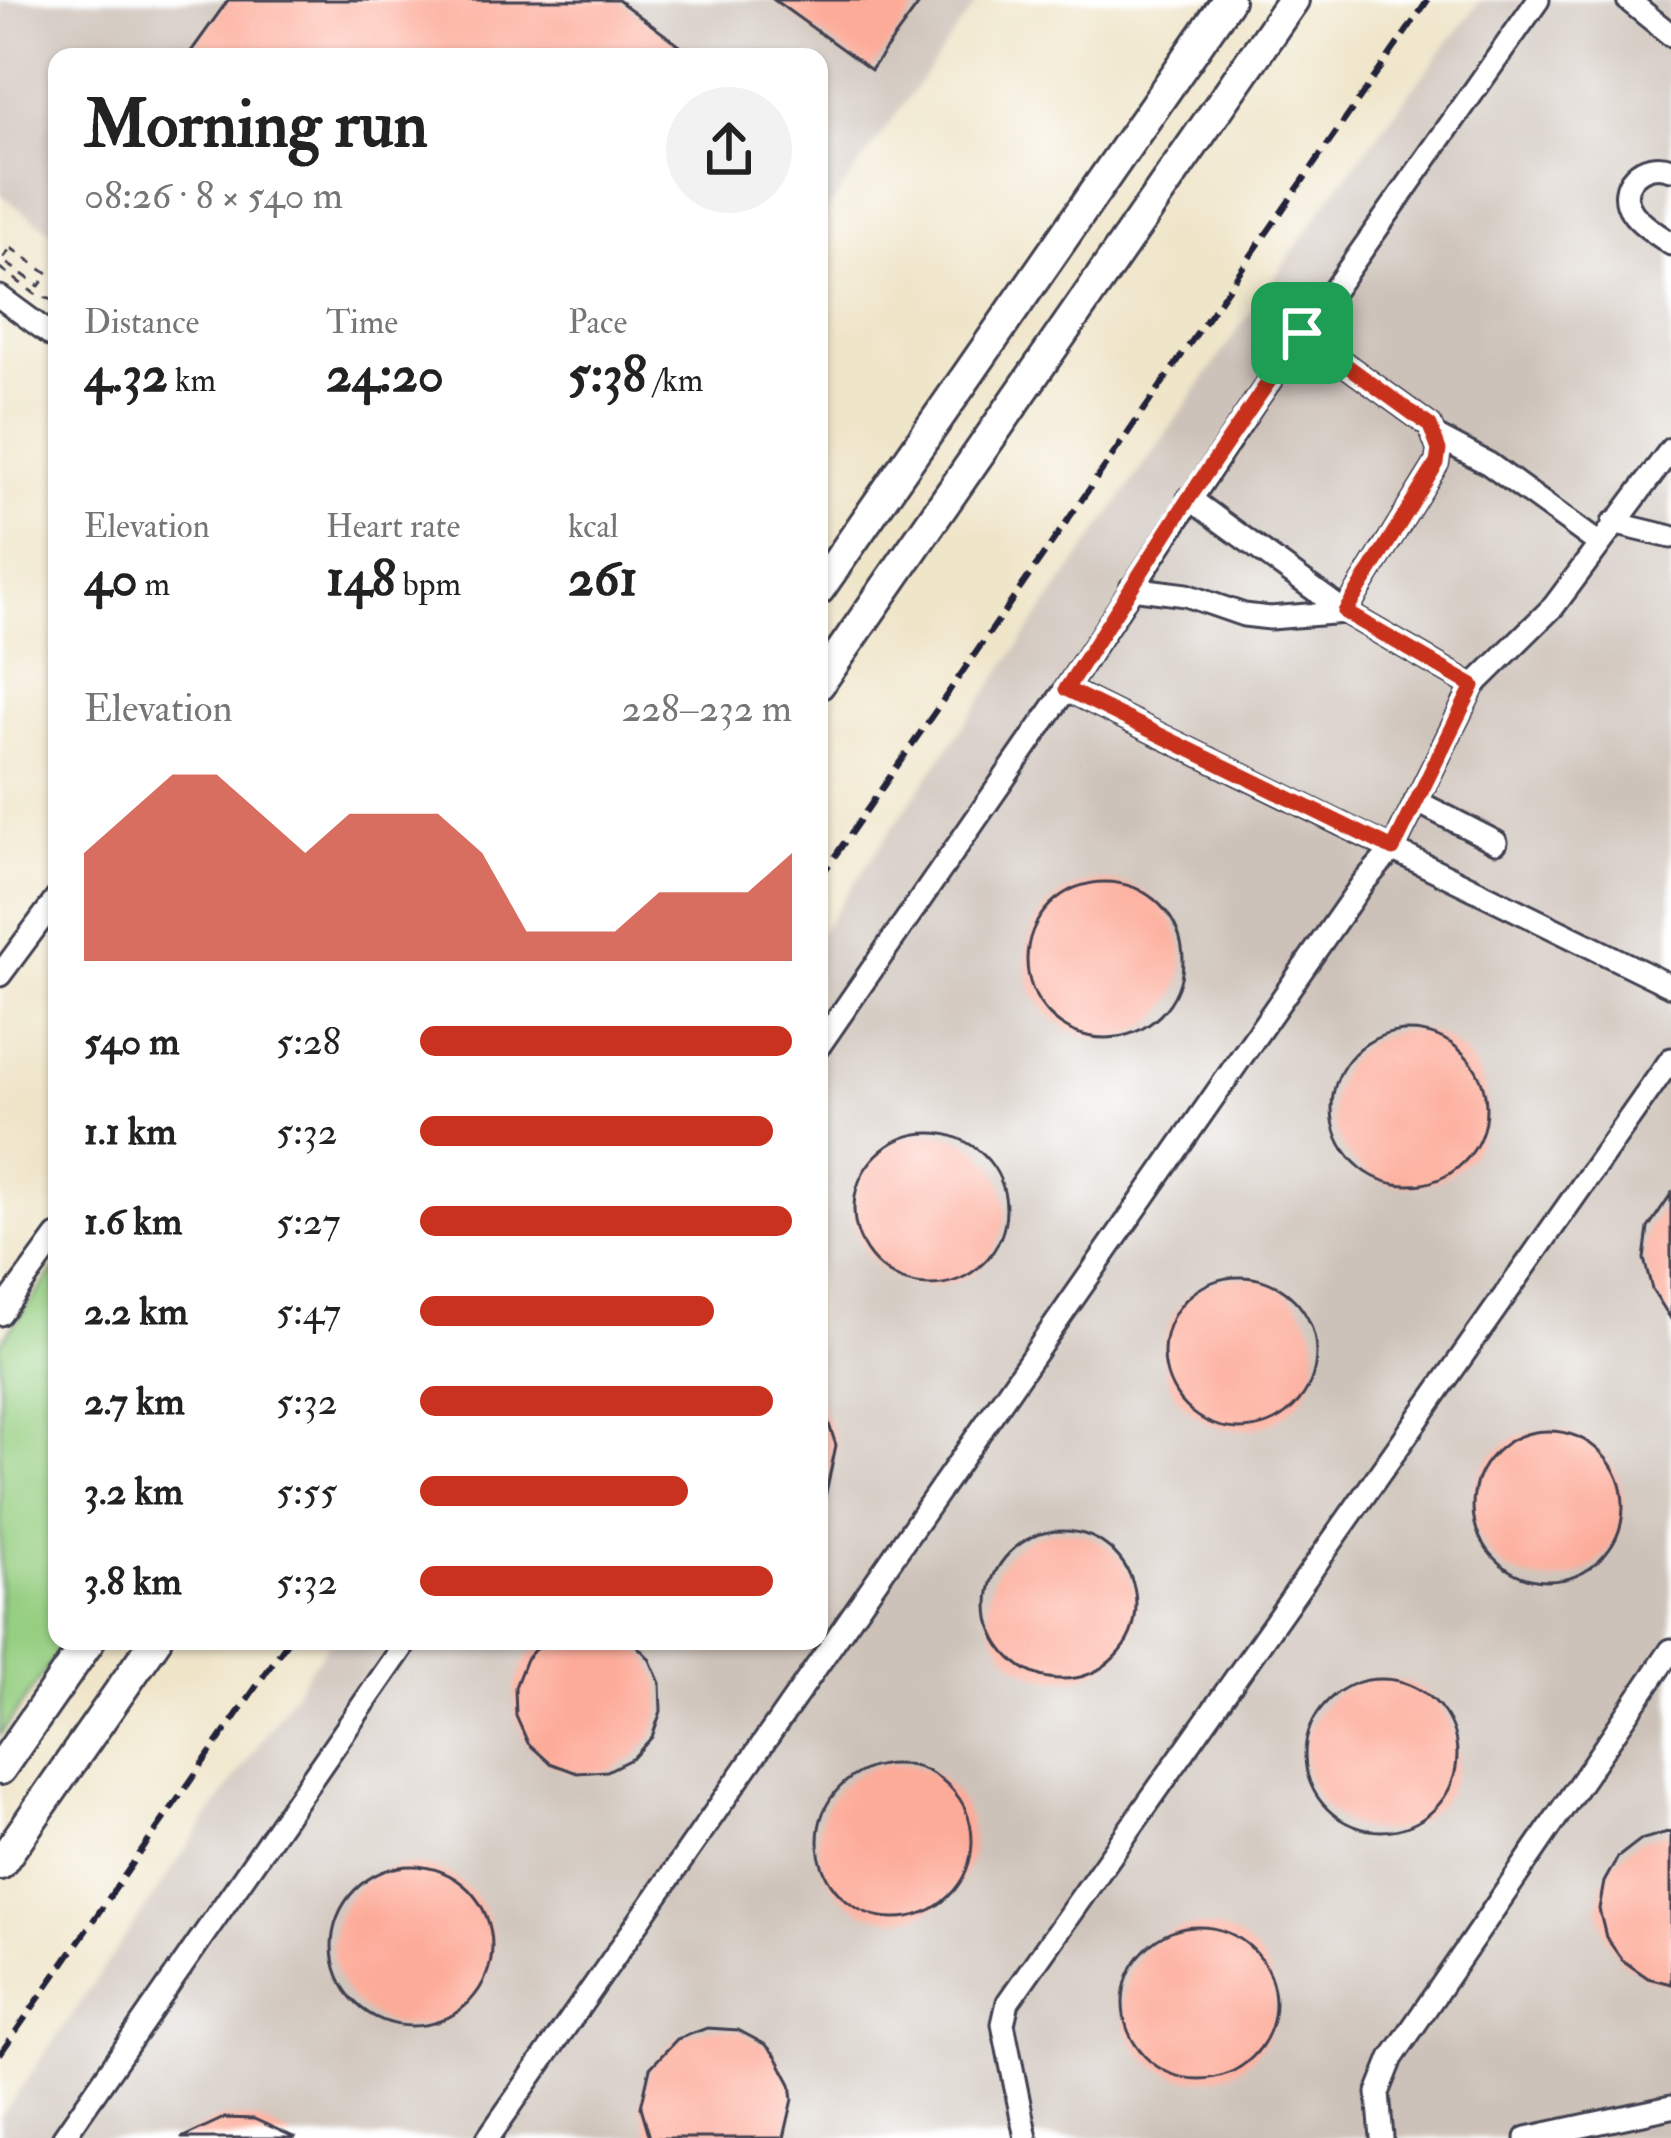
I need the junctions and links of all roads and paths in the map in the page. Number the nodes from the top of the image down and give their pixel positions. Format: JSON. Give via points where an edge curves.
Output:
{"nodes":[{"id":1,"x":1228,"y":0,"type":"edge"},
{"id":2,"x":1293,"y":0,"type":"edge"},
{"id":3,"x":1538,"y":0,"type":"edge"},
{"id":4,"x":1628,"y":0,"type":"edge"},
{"id":5,"x":1671,"y":34,"type":"edge"},
{"id":6,"x":1671,"y":169,"type":"edge"},
{"id":7,"x":1671,"y":244,"type":"edge"},
{"id":8,"x":0,"y":268,"type":"edge"},
{"id":9,"x":20,"y":273,"type":"joint"},
{"id":10,"x":0,"y":299,"type":"edge"},
{"id":11,"x":48,"y":299,"type":"edge"},
{"id":12,"x":48,"y":333,"type":"edge"},
{"id":13,"x":1302,"y":333,"type":"junction"},
{"id":14,"x":1436,"y":436,"type":"junction"},
{"id":15,"x":1671,"y":449,"type":"edge"},
{"id":16,"x":1189,"y":498,"type":"junction"},
{"id":17,"x":1612,"y":523,"type":"junction"},
{"id":18,"x":1671,"y":537,"type":"edge"},
{"id":19,"x":1598,"y":543,"type":"junction"},
{"id":20,"x":828,"y":576,"type":"edge"},
{"id":21,"x":1131,"y":588,"type":"junction"},
{"id":22,"x":1345,"y":612,"type":"junction"},
{"id":23,"x":828,"y":671,"type":"edge"},
{"id":24,"x":1473,"y":686,"type":"junction"},
{"id":25,"x":1066,"y":689,"type":"junction"},
{"id":26,"x":1416,"y":801,"type":"junction"},
{"id":27,"x":1496,"y":842,"type":"dead end"},
{"id":28,"x":1393,"y":849,"type":"junction"},
{"id":29,"x":48,"y":915,"type":"edge"},
{"id":30,"x":0,"y":975,"type":"edge"},
{"id":31,"x":1671,"y":986,"type":"edge"},
{"id":32,"x":828,"y":1033,"type":"edge"},
{"id":33,"x":1671,"y":1059,"type":"edge"},
{"id":34,"x":48,"y":1248,"type":"edge"},
{"id":35,"x":0,"y":1314,"type":"edge"},
{"id":36,"x":82,"y":1650,"type":"edge"},
{"id":37,"x":149,"y":1650,"type":"edge"},
{"id":38,"x":401,"y":1650,"type":"edge"},
{"id":39,"x":1671,"y":1650,"type":"edge"},
{"id":40,"x":0,"y":1768,"type":"edge"},
{"id":41,"x":0,"y":1864,"type":"edge"},
{"id":42,"x":1671,"y":2108,"type":"edge"},
{"id":43,"x":64,"y":2138,"type":"edge"},
{"id":44,"x":488,"y":2138,"type":"edge"},
{"id":45,"x":1026,"y":2138,"type":"edge"},
{"id":46,"x":1382,"y":2138,"type":"edge"},
{"id":47,"x":1527,"y":2138,"type":"edge"}],
"edges":[{"from":1,"to":20,"type":"highway"},
{"from":2,"to":23,"type":"highway"},
{"from":3,"to":13,"type":"street"},
{"from":4,"to":5,"type":"street"},
{"from":6,"to":7,"type":"street","via":[[1641,170],[1627,200]]},
{"from":8,"to":11,"type":"path"},
{"from":9,"to":9,"type":"path","via":[[2,260],[11,248],[48,274],[39,286]]},
{"from":10,"to":12,"type":"street"},
{"from":13,"to":14,"type":"street"},
{"from":13,"to":16,"type":"street"},
{"from":14,"to":19,"type":"street","via":[[1490,464]]},
{"from":14,"to":22,"type":"street","via":[[1437,463]]},
{"from":15,"to":17,"type":"street"},
{"from":16,"to":21,"type":"street"},
{"from":16,"to":22,"type":"street"},
{"from":17,"to":18,"type":"street"},
{"from":17,"to":19,"type":"street"},
{"from":19,"to":24,"type":"street","via":[[1554,606]]},
{"from":21,"to":22,"type":"street","via":[[1270,618]]},
{"from":21,"to":25,"type":"street"},
{"from":22,"to":24,"type":"street"},
{"from":24,"to":26,"type":"street"},
{"from":25,"to":28,"type":"street"},
{"from":25,"to":32,"type":"street"},
{"from":26,"to":27,"type":"street"},
{"from":26,"to":28,"type":"street"},
{"from":28,"to":31,"type":"street"},
{"from":28,"to":44,"type":"street"},
{"from":29,"to":30,"type":"street"},
{"from":33,"to":45,"type":"street","via":[[1008,2002],[1006,2041]]},
{"from":34,"to":35,"type":"street"},
{"from":36,"to":40,"type":"highway"},
{"from":37,"to":41,"type":"highway"},
{"from":38,"to":43,"type":"street"},
{"from":39,"to":46,"type":"street","via":[[1393,2058],[1378,2093]]},
{"from":42,"to":47,"type":"street"}]}
